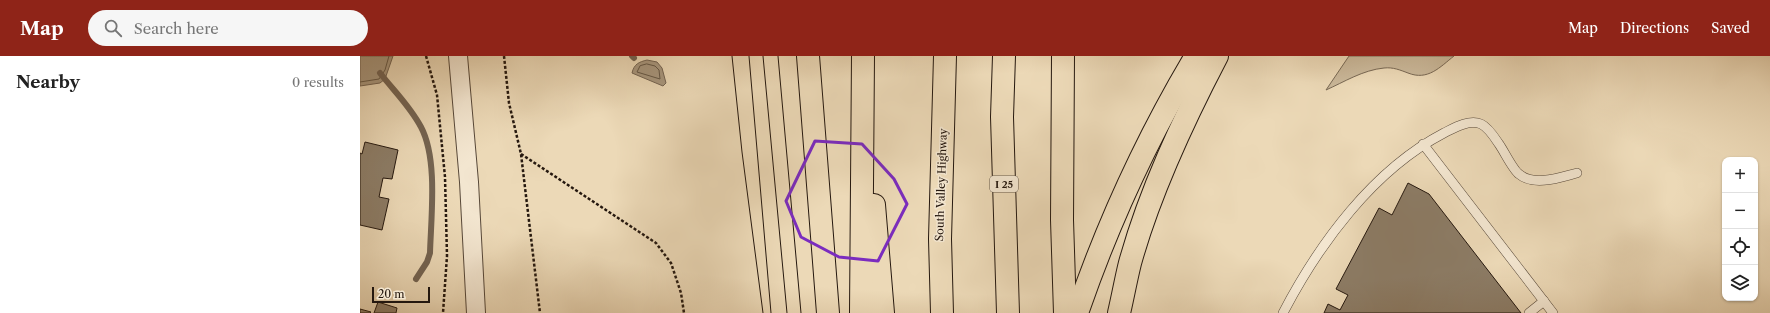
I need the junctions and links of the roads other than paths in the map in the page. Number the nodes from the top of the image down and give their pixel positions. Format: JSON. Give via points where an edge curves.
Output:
{"nodes":[{"id":1,"x":458,"y":56,"type":"edge"},
{"id":2,"x":808,"y":56,"type":"edge"},
{"id":3,"x":863,"y":56,"type":"edge"},
{"id":4,"x":945,"y":56,"type":"edge"},
{"id":5,"x":1004,"y":56,"type":"edge"},
{"id":6,"x":1063,"y":56,"type":"edge"},
{"id":7,"x":1196,"y":56,"type":"edge"},
{"id":8,"x":1217,"y":56,"type":"edge"},
{"id":9,"x":863,"y":81,"type":"junction"},
{"id":10,"x":1423,"y":144,"type":"junction"},
{"id":11,"x":1577,"y":173,"type":"dead end"},
{"id":12,"x":1544,"y":301,"type":"junction"},
{"id":13,"x":476,"y":313,"type":"edge"},
{"id":14,"x":828,"y":313,"type":"edge"},
{"id":15,"x":861,"y":313,"type":"edge"},
{"id":16,"x":883,"y":313,"type":"edge"},
{"id":17,"x":942,"y":313,"type":"edge"},
{"id":18,"x":1008,"y":313,"type":"edge"},
{"id":19,"x":1064,"y":313,"type":"edge"},
{"id":20,"x":1077,"y":313,"type":"edge"},
{"id":21,"x":1119,"y":313,"type":"edge"},
{"id":22,"x":1283,"y":313,"type":"edge"},
{"id":23,"x":1529,"y":313,"type":"edge"},
{"id":24,"x":1553,"y":313,"type":"edge"}],
"edges":[{"from":1,"to":13,"type":"street","via":[[469,182]]},
{"from":2,"to":14,"type":"highway"},
{"from":3,"to":9,"type":"highway"},
{"from":4,"to":17,"type":"highway","name":"South Valley Highway","via":[[940,239]]},
{"from":5,"to":18,"type":"highway","number":"I 25","via":[[1002,117]]},
{"from":6,"to":19,"type":"highway"},
{"from":7,"to":20,"type":"highway","via":[[1150,137],[1121,199],[1094,263]]},
{"from":8,"to":21,"type":"highway","via":[[1181,130],[1151,201],[1130,262]]},
{"from":9,"to":15,"type":"highway"},
{"from":9,"to":16,"type":"highway"},
{"from":10,"to":11,"type":"lane","via":[[1456,127],[1471,123],[1481,124],[1495,138],[1519,174],[1544,181]]},
{"from":10,"to":12,"type":"lane"},
{"from":10,"to":22,"type":"lane","via":[[1380,181],[1341,222],[1315,258]]},
{"from":12,"to":23,"type":"lane"},
{"from":12,"to":24,"type":"lane"}]}
